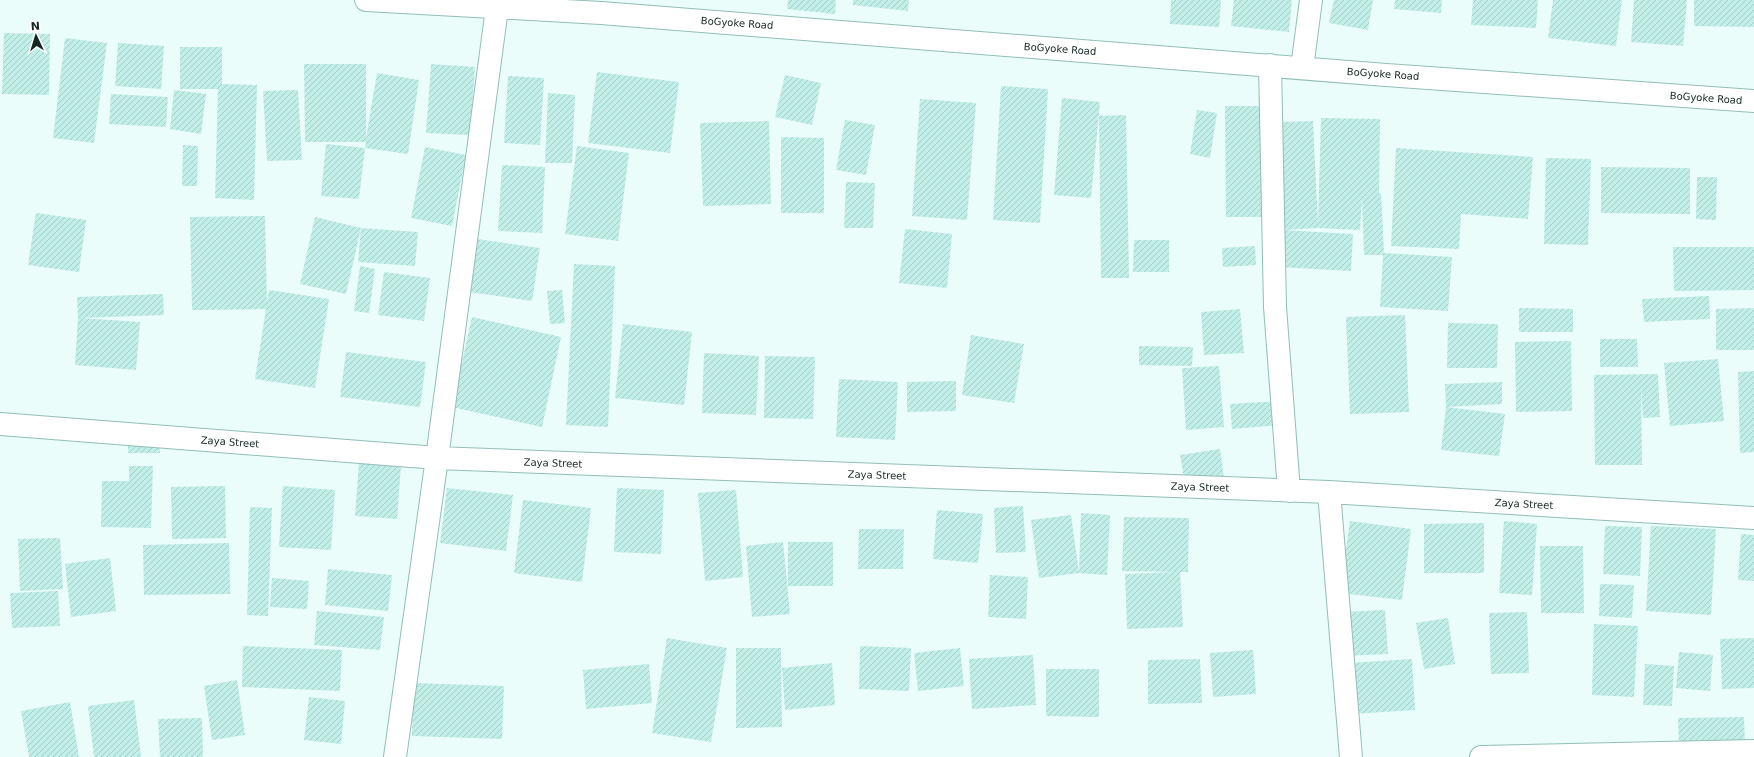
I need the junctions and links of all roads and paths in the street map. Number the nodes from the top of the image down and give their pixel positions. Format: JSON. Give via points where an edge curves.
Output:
{"nodes":[{"id":1,"x":366,"y":0,"type":"edge"},
{"id":2,"x":1311,"y":0,"type":"edge"},
{"id":3,"x":601,"y":6,"type":"edge"},
{"id":4,"x":497,"y":8,"type":"junction"},
{"id":5,"x":1270,"y":65,"type":"junction"},
{"id":6,"x":1302,"y":68,"type":"junction"},
{"id":7,"x":1754,"y":102,"type":"edge"},
{"id":8,"x":0,"y":424,"type":"edge"},
{"id":9,"x":438,"y":458,"type":"junction"},
{"id":10,"x":1289,"y":490,"type":"junction"},
{"id":11,"x":1329,"y":492,"type":"junction"},
{"id":12,"x":1754,"y":518,"type":"edge"},
{"id":13,"x":1754,"y":751,"type":"edge"},
{"id":14,"x":395,"y":757,"type":"edge"},
{"id":15,"x":1351,"y":757,"type":"edge"},
{"id":16,"x":1481,"y":757,"type":"edge"}],
"edges":[{"from":1,"to":4,"type":"street","name":"BoGyoke Road"},
{"from":2,"to":6,"type":"street"},
{"from":3,"to":4,"type":"street","name":"BoGyoke Road"},
{"from":3,"to":5,"type":"street","name":"BoGyoke Road"},
{"from":4,"to":9,"type":"street"},
{"from":5,"to":6,"type":"street","name":"BoGyoke Road"},
{"from":5,"to":10,"type":"street","via":[[1275,307]]},
{"from":6,"to":7,"type":"street","name":"BoGyoke Road"},
{"from":8,"to":9,"type":"street","name":"Zaya Street"},
{"from":9,"to":10,"type":"street","name":"Zaya Street"},
{"from":9,"to":14,"type":"street"},
{"from":10,"to":11,"type":"street","name":"Zaya Street"},
{"from":11,"to":12,"type":"street","name":"Zaya Street"},
{"from":11,"to":15,"type":"street"},
{"from":13,"to":16,"type":"street"}]}
